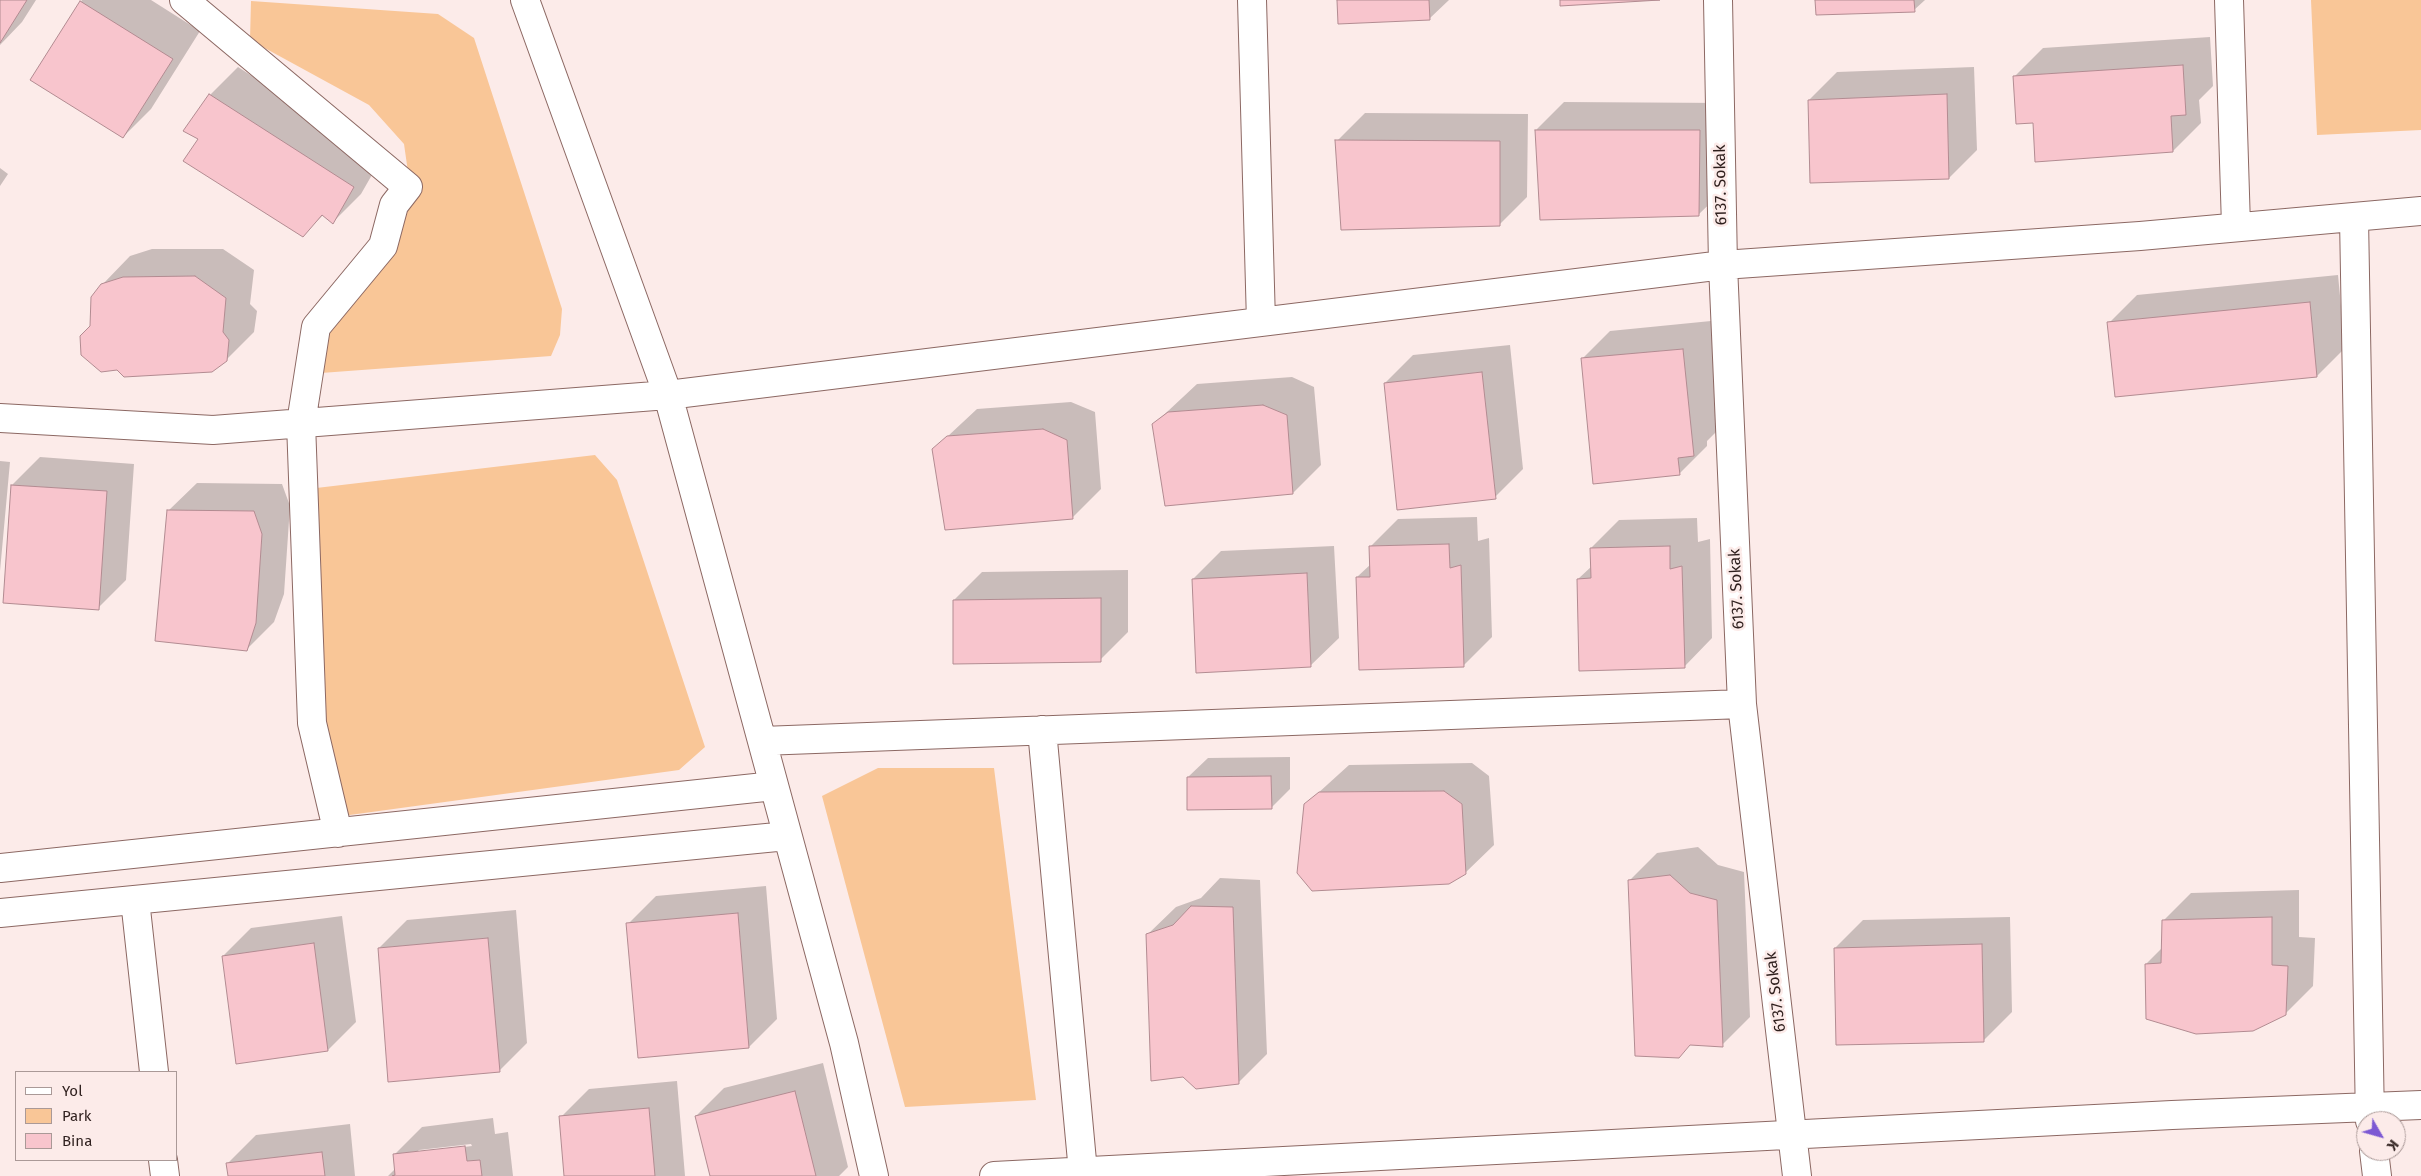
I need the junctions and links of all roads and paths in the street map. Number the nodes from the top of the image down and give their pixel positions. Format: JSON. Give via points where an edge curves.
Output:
{"nodes":[{"id":1,"x":184,"y":0,"type":"edge"},
{"id":2,"x":525,"y":0,"type":"edge"},
{"id":3,"x":1252,"y":0,"type":"edge"},
{"id":4,"x":1718,"y":0,"type":"edge"},
{"id":5,"x":2229,"y":0,"type":"edge"},
{"id":6,"x":2421,"y":212,"type":"edge"},
{"id":7,"x":2354,"y":218,"type":"junction"},
{"id":8,"x":2236,"y":226,"type":"junction"},
{"id":9,"x":1723,"y":265,"type":"junction"},
{"id":10,"x":1261,"y":322,"type":"junction"},
{"id":11,"x":668,"y":395,"type":"junction"},
{"id":12,"x":0,"y":418,"type":"edge"},
{"id":13,"x":301,"y":423,"type":"junction"},
{"id":14,"x":1742,"y":704,"type":"junction"},
{"id":15,"x":1042,"y":730,"type":"junction"},
{"id":16,"x":762,"y":740,"type":"junction"},
{"id":17,"x":774,"y":786,"type":"junction"},
{"id":18,"x":338,"y":833,"type":"junction"},
{"id":19,"x":787,"y":836,"type":"junction"},
{"id":20,"x":0,"y":868,"type":"edge"},
{"id":21,"x":135,"y":900,"type":"junction"},
{"id":22,"x":0,"y":913,"type":"edge"},
{"id":23,"x":154,"y":1071,"type":"edge"},
{"id":24,"x":2421,"y":1105,"type":"edge"},
{"id":25,"x":2370,"y":1111,"type":"edge"},
{"id":26,"x":2387,"y":1111,"type":"edge"},
{"id":27,"x":2356,"y":1114,"type":"edge"},
{"id":28,"x":1793,"y":1135,"type":"junction"},
{"id":29,"x":163,"y":1161,"type":"edge"},
{"id":30,"x":2375,"y":1161,"type":"edge"},
{"id":31,"x":1083,"y":1172,"type":"junction"},
{"id":32,"x":165,"y":1176,"type":"edge"},
{"id":33,"x":874,"y":1176,"type":"edge"},
{"id":34,"x":994,"y":1176,"type":"edge"},
{"id":35,"x":1797,"y":1176,"type":"edge"},
{"id":36,"x":2377,"y":1176,"type":"edge"}],
"edges":[{"from":1,"to":13,"type":"street","via":[[408,187],[394,205],[383,246],[316,327]]},
{"from":2,"to":11,"type":"street"},
{"from":3,"to":10,"type":"street"},
{"from":4,"to":9,"type":"street","name":"6137. Sokak"},
{"from":5,"to":8,"type":"street"},
{"from":6,"to":7,"type":"street"},
{"from":7,"to":8,"type":"street"},
{"from":7,"to":25,"type":"street"},
{"from":8,"to":9,"type":"street","via":[[2130,237]]},
{"from":9,"to":10,"type":"street"},
{"from":9,"to":14,"type":"street","name":"6137. Sokak"},
{"from":10,"to":11,"type":"street"},
{"from":11,"to":13,"type":"street"},
{"from":11,"to":16,"type":"street"},
{"from":12,"to":13,"type":"street","via":[[213,430]]},
{"from":13,"to":18,"type":"street","via":[[312,722]]},
{"from":14,"to":15,"type":"street"},
{"from":14,"to":28,"type":"street","name":"6137. Sokak"},
{"from":15,"to":16,"type":"street"},
{"from":15,"to":31,"type":"street"},
{"from":16,"to":17,"type":"street"},
{"from":17,"to":18,"type":"street"},
{"from":17,"to":19,"type":"street"},
{"from":18,"to":20,"type":"street"},
{"from":19,"to":21,"type":"street"},
{"from":19,"to":33,"type":"street","via":[[844,1044]]},
{"from":21,"to":22,"type":"street"},
{"from":21,"to":23,"type":"street"},
{"from":24,"to":26,"type":"street"},
{"from":27,"to":28,"type":"street","via":[[2182,1114]]},
{"from":28,"to":31,"type":"street"},
{"from":28,"to":35,"type":"street","name":"6137. Sokak"},
{"from":29,"to":32,"type":"street"},
{"from":30,"to":36,"type":"street"},
{"from":31,"to":34,"type":"street"}]}
